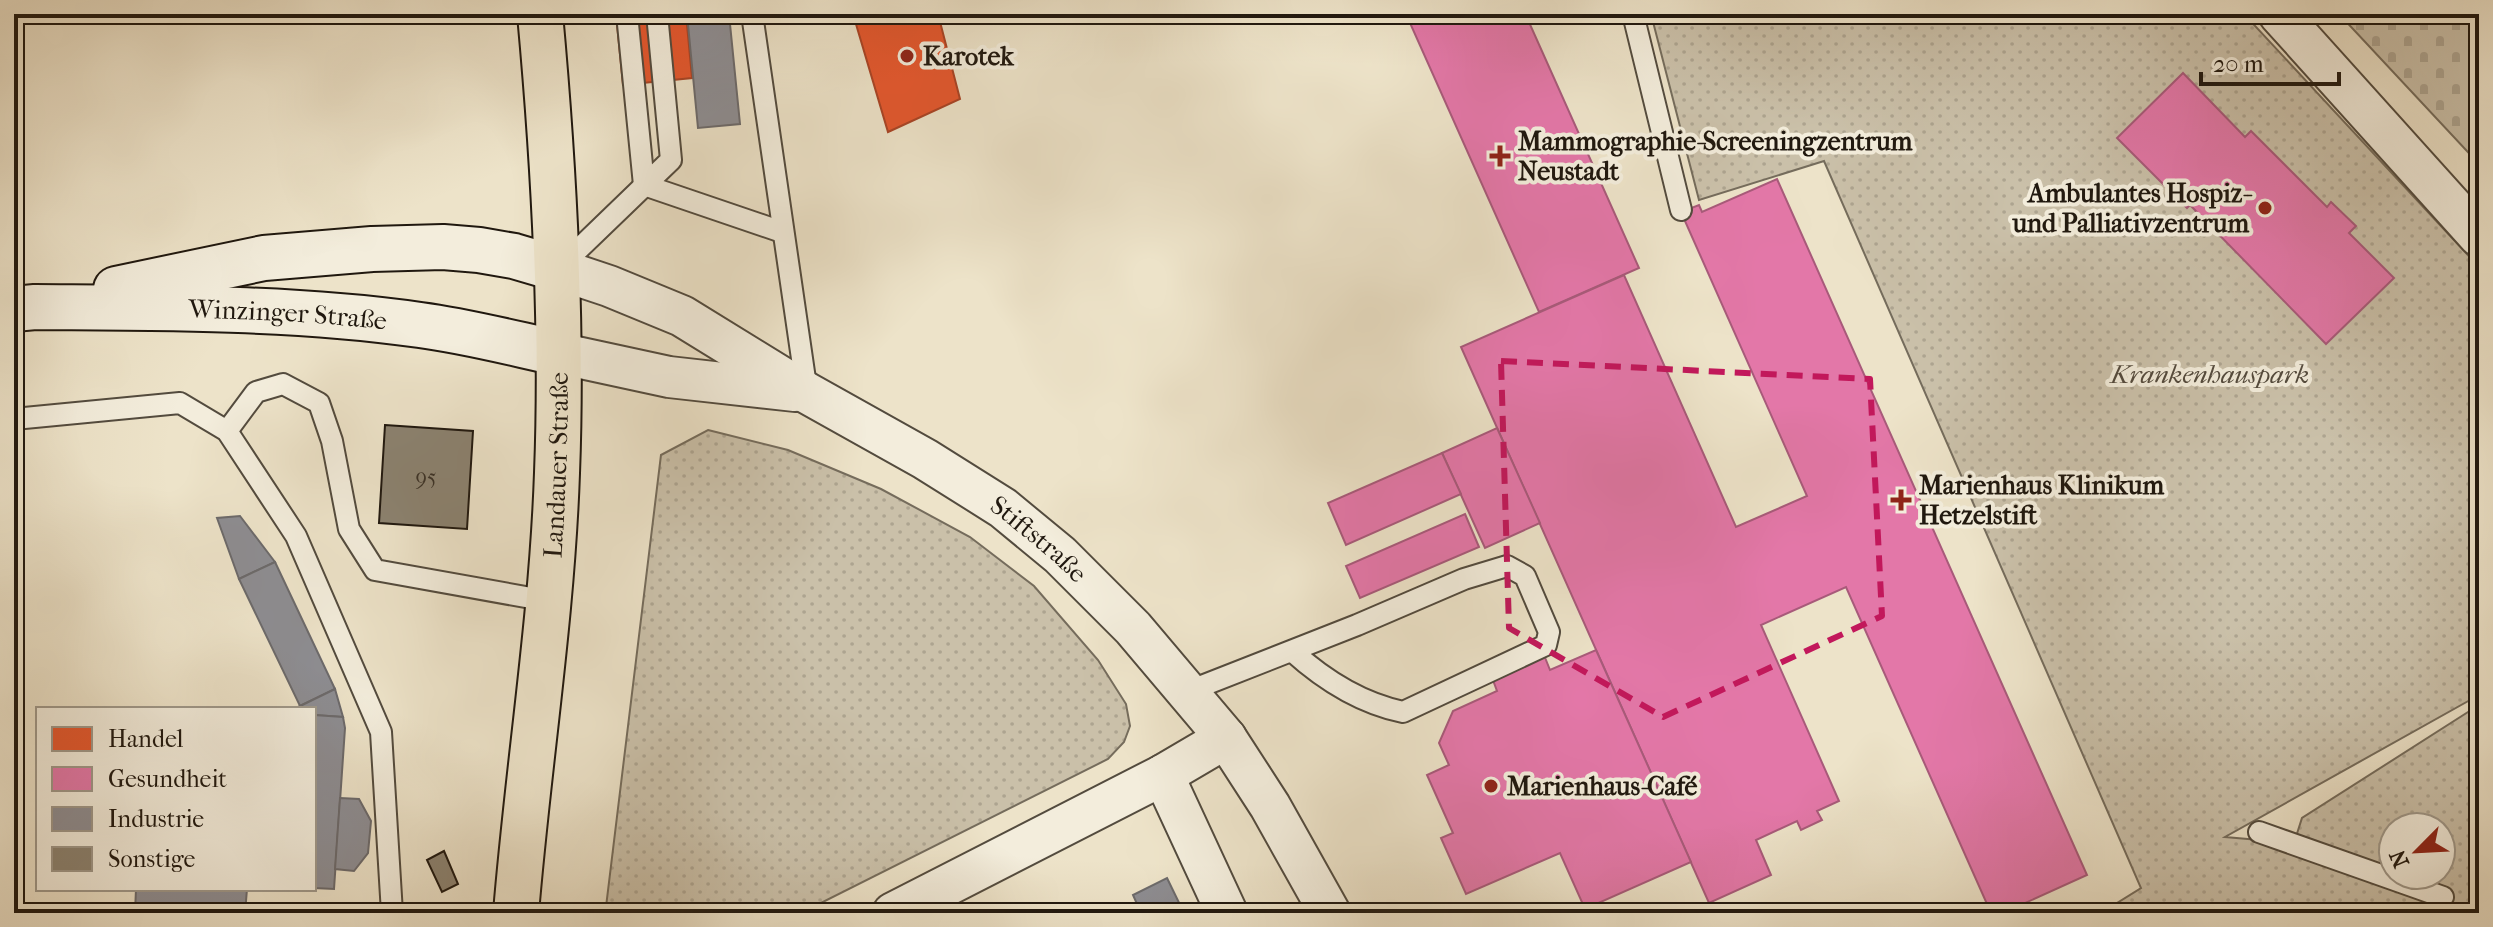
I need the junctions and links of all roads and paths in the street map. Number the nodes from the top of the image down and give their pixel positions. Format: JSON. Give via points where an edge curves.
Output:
{"nodes":[{"id":1,"x":540,"y":14,"type":"edge"},
{"id":2,"x":627,"y":14,"type":"edge"},
{"id":3,"x":657,"y":14,"type":"edge"},
{"id":4,"x":752,"y":14,"type":"edge"},
{"id":5,"x":1633,"y":14,"type":"edge"},
{"id":6,"x":2279,"y":14,"type":"edge"},
{"id":7,"x":644,"y":185,"type":"junction"},
{"id":8,"x":1681,"y":210,"type":"dead end"},
{"id":9,"x":782,"y":232,"type":"junction"},
{"id":10,"x":2479,"y":236,"type":"edge"},
{"id":11,"x":558,"y":269,"type":"junction"},
{"id":12,"x":25,"y":308,"type":"edge"},
{"id":13,"x":558,"y":353,"type":"junction"},
{"id":14,"x":807,"y":393,"type":"junction"},
{"id":15,"x":14,"y":419,"type":"edge"},
{"id":16,"x":227,"y":431,"type":"junction"},
{"id":17,"x":548,"y":601,"type":"junction"},
{"id":18,"x":1292,"y":651,"type":"junction"},
{"id":19,"x":1189,"y":691,"type":"junction"},
{"id":20,"x":1226,"y":738,"type":"junction"},
{"id":21,"x":1163,"y":775,"type":"junction"},
{"id":22,"x":2259,"y":832,"type":"dead end"},
{"id":23,"x":2443,"y":897,"type":"dead end"},
{"id":24,"x":392,"y":913,"type":"edge"},
{"id":25,"x":516,"y":913,"type":"edge"},
{"id":26,"x":893,"y":913,"type":"edge"},
{"id":27,"x":1227,"y":913,"type":"edge"},
{"id":28,"x":1330,"y":913,"type":"edge"}],
"edges":[{"from":1,"to":11,"type":"main road","name":"Landauer Straße"},
{"from":2,"to":7,"type":"lane"},
{"from":3,"to":7,"type":"lane","via":[[671,160]]},
{"from":4,"to":9,"type":"lane"},
{"from":5,"to":8,"type":"lane"},
{"from":6,"to":10,"type":"street"},
{"from":7,"to":9,"type":"lane"},
{"from":7,"to":11,"type":"lane"},
{"from":9,"to":14,"type":"lane"},
{"from":11,"to":12,"type":"street","via":[[479,250],[372,249],[264,258]]},
{"from":11,"to":13,"type":"main road","name":"Landauer Straße"},
{"from":11,"to":14,"type":"street","name":"Stiftstraße","via":[[682,316]]},
{"from":12,"to":13,"type":"street","name":"Winzinger Straße","via":[[313,314],[418,324]]},
{"from":13,"to":14,"type":"street","name":"Stiftstraße","via":[[669,377]]},
{"from":13,"to":17,"type":"main road","name":"Landauer Straße","via":[[557,481]]},
{"from":14,"to":19,"type":"street","name":"Stiftstraße","via":[[1003,508],[1060,555]]},
{"from":15,"to":16,"type":"lane","via":[[180,403]]},
{"from":16,"to":17,"type":"lane","via":[[256,392],[283,384],[319,403],[349,529],[375,570]]},
{"from":16,"to":24,"type":"lane","via":[[296,536],[381,732]]},
{"from":17,"to":25,"type":"main road","name":"Landauer Straße"},
{"from":18,"to":18,"type":"lane","via":[[1336,685],[1403,712],[1546,645],[1549,632],[1525,576],[1507,566]]},
{"from":18,"to":19,"type":"lane"},
{"from":19,"to":20,"type":"street","name":"Stiftstraße"},
{"from":20,"to":21,"type":"street"},
{"from":20,"to":28,"type":"street","name":"Stiftstraße"},
{"from":21,"to":26,"type":"street"},
{"from":21,"to":27,"type":"street"},
{"from":22,"to":23,"type":"lane"}]}
